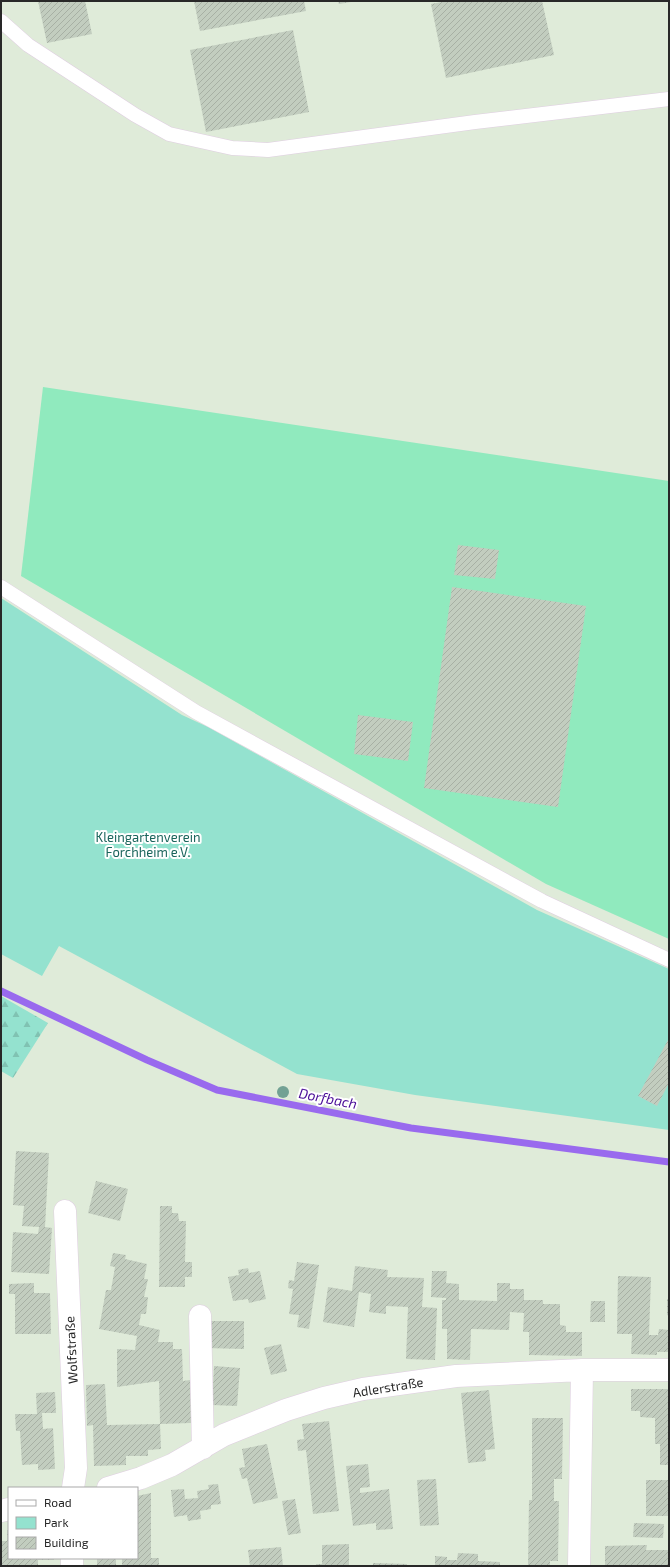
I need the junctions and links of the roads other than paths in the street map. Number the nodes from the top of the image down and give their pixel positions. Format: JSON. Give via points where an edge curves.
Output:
{"nodes":[{"id":1,"x":1,"y":21,"type":"edge"},
{"id":2,"x":669,"y":99,"type":"edge"},
{"id":3,"x":1,"y":587,"type":"edge"},
{"id":4,"x":669,"y":960,"type":"edge"},
{"id":5,"x":65,"y":1212,"type":"dead end"},
{"id":6,"x":200,"y":1316,"type":"dead end"},
{"id":7,"x":582,"y":1370,"type":"junction"},
{"id":8,"x":669,"y":1370,"type":"edge"},
{"id":9,"x":203,"y":1448,"type":"junction"},
{"id":10,"x":73,"y":1487,"type":"edge"},
{"id":11,"x":111,"y":1487,"type":"edge"},
{"id":12,"x":579,"y":1566,"type":"edge"}],
"edges":[{"from":1,"to":2,"type":"lane","via":[[28,45],[135,115],[169,134],[232,148],[268,150]]},
{"from":3,"to":4,"type":"lane","via":[[196,712],[542,901]]},
{"from":5,"to":10,"type":"street","name":"Wolfstraße","via":[[76,1468]]},
{"from":6,"to":9,"type":"street"},
{"from":7,"to":8,"type":"street","name":"Adlerstraße"},
{"from":7,"to":9,"type":"street","name":"Adlerstraße","via":[[456,1376],[347,1393],[286,1410],[224,1435]]},
{"from":7,"to":12,"type":"street"},
{"from":9,"to":11,"type":"street","name":"Adlerstraße","via":[[172,1465]]}]}
